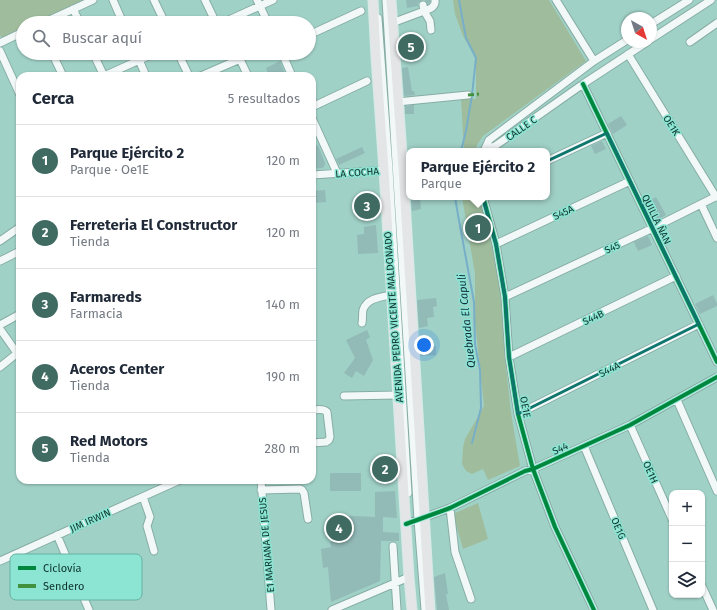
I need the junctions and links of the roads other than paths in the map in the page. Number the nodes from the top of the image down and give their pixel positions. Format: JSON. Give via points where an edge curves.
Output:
{"nodes":[{"id":1,"x":93,"y":0,"type":"edge"},
{"id":2,"x":113,"y":0,"type":"edge"},
{"id":3,"x":154,"y":0,"type":"edge"},
{"id":4,"x":205,"y":0,"type":"edge"},
{"id":5,"x":274,"y":0,"type":"edge"},
{"id":6,"x":373,"y":0,"type":"edge"},
{"id":7,"x":377,"y":0,"type":"edge"},
{"id":8,"x":386,"y":0,"type":"edge"},
{"id":9,"x":390,"y":0,"type":"edge"},
{"id":10,"x":435,"y":0,"type":"edge"},
{"id":11,"x":689,"y":0,"type":"edge"},
{"id":12,"x":559,"y":1,"type":"edge"},
{"id":13,"x":713,"y":1,"type":"edge"},
{"id":14,"x":259,"y":3,"type":"edge"},
{"id":15,"x":423,"y":8,"type":"junction"},
{"id":16,"x":73,"y":9,"type":"junction"},
{"id":17,"x":361,"y":11,"type":"dead end"},
{"id":18,"x":58,"y":16,"type":"edge"},
{"id":19,"x":76,"y":16,"type":"edge"},
{"id":20,"x":120,"y":16,"type":"edge"},
{"id":21,"x":162,"y":16,"type":"edge"},
{"id":22,"x":213,"y":16,"type":"edge"},
{"id":23,"x":236,"y":16,"type":"edge"},
{"id":24,"x":265,"y":16,"type":"edge"},
{"id":25,"x":657,"y":20,"type":"edge"},
{"id":26,"x":392,"y":23,"type":"junction"},
{"id":27,"x":717,"y":23,"type":"edge"},
{"id":28,"x":432,"y":30,"type":"dead end"},
{"id":29,"x":316,"y":32,"type":"edge"},
{"id":30,"x":16,"y":35,"type":"edge"},
{"id":31,"x":657,"y":35,"type":"edge"},
{"id":32,"x":690,"y":42,"type":"dead end"},
{"id":33,"x":0,"y":43,"type":"edge"},
{"id":34,"x":621,"y":44,"type":"edge"},
{"id":35,"x":638,"y":48,"type":"edge"},
{"id":36,"x":628,"y":54,"type":"junction"},
{"id":37,"x":1,"y":55,"type":"edge"},
{"id":38,"x":55,"y":60,"type":"edge"},
{"id":39,"x":96,"y":60,"type":"edge"},
{"id":40,"x":140,"y":60,"type":"joint"},
{"id":41,"x":181,"y":60,"type":"edge"},
{"id":42,"x":231,"y":60,"type":"edge"},
{"id":43,"x":241,"y":60,"type":"edge"},
{"id":44,"x":285,"y":60,"type":"edge"},
{"id":45,"x":594,"y":61,"type":"junction"},
{"id":46,"x":60,"y":72,"type":"edge"},
{"id":47,"x":102,"y":72,"type":"edge"},
{"id":48,"x":113,"y":72,"type":"edge"},
{"id":49,"x":144,"y":72,"type":"edge"},
{"id":50,"x":187,"y":72,"type":"edge"},
{"id":51,"x":209,"y":72,"type":"edge"},
{"id":52,"x":246,"y":72,"type":"edge"},
{"id":53,"x":290,"y":72,"type":"edge"},
{"id":54,"x":367,"y":81,"type":"dead end"},
{"id":55,"x":583,"y":84,"type":"junction"},
{"id":56,"x":16,"y":87,"type":"edge"},
{"id":57,"x":468,"y":95,"type":"dead end"},
{"id":58,"x":398,"y":102,"type":"junction"},
{"id":59,"x":316,"y":105,"type":"edge"},
{"id":60,"x":316,"y":127,"type":"edge"},
{"id":61,"x":607,"y":133,"type":"junction"},
{"id":62,"x":485,"y":148,"type":"edge"},
{"id":63,"x":491,"y":148,"type":"edge"},
{"id":64,"x":550,"y":160,"type":"edge"},
{"id":65,"x":393,"y":169,"type":"junction"},
{"id":66,"x":337,"y":173,"type":"junction"},
{"id":67,"x":316,"y":175,"type":"edge"},
{"id":68,"x":630,"y":181,"type":"junction"},
{"id":69,"x":716,"y":196,"type":"edge"},
{"id":70,"x":484,"y":200,"type":"edge"},
{"id":71,"x":701,"y":204,"type":"junction"},
{"id":72,"x":653,"y":228,"type":"junction"},
{"id":73,"x":16,"y":230,"type":"edge"},
{"id":74,"x":717,"y":238,"type":"edge"},
{"id":75,"x":0,"y":241,"type":"edge"},
{"id":76,"x":496,"y":244,"type":"junction"},
{"id":77,"x":16,"y":253,"type":"edge"},
{"id":78,"x":0,"y":261,"type":"edge"},
{"id":79,"x":676,"y":276,"type":"junction"},
{"id":80,"x":391,"y":295,"type":"junction"},
{"id":81,"x":505,"y":297,"type":"junction"},
{"id":82,"x":16,"y":316,"type":"edge"},
{"id":83,"x":362,"y":324,"type":"dead end"},
{"id":84,"x":699,"y":324,"type":"junction"},
{"id":85,"x":0,"y":325,"type":"edge"},
{"id":86,"x":0,"y":329,"type":"edge"},
{"id":87,"x":16,"y":348,"type":"edge"},
{"id":88,"x":16,"y":354,"type":"edge"},
{"id":89,"x":509,"y":357,"type":"junction"},
{"id":90,"x":717,"y":362,"type":"edge"},
{"id":91,"x":0,"y":367,"type":"edge"},
{"id":92,"x":717,"y":377,"type":"edge"},
{"id":93,"x":398,"y":395,"type":"junction"},
{"id":94,"x":344,"y":396,"type":"dead end"},
{"id":95,"x":676,"y":400,"type":"junction"},
{"id":96,"x":316,"y":410,"type":"edge"},
{"id":97,"x":518,"y":414,"type":"junction"},
{"id":98,"x":630,"y":425,"type":"junction"},
{"id":99,"x":316,"y":443,"type":"edge"},
{"id":100,"x":584,"y":446,"type":"junction"},
{"id":101,"x":533,"y":469,"type":"junction"},
{"id":102,"x":171,"y":484,"type":"edge"},
{"id":103,"x":261,"y":484,"type":"edge"},
{"id":104,"x":261,"y":490,"type":"junction"},
{"id":105,"x":717,"y":491,"type":"edge"},
{"id":106,"x":143,"y":497,"type":"junction"},
{"id":107,"x":450,"y":508,"type":"junction"},
{"id":108,"x":669,"y":512,"type":"edge"},
{"id":109,"x":421,"y":519,"type":"junction"},
{"id":110,"x":308,"y":520,"type":"dead end"},
{"id":111,"x":408,"y":524,"type":"junction"},
{"id":112,"x":57,"y":535,"type":"junction"},
{"id":113,"x":393,"y":546,"type":"dead end"},
{"id":114,"x":154,"y":551,"type":"dead end"},
{"id":115,"x":15,"y":554,"type":"edge"},
{"id":116,"x":65,"y":554,"type":"edge"},
{"id":117,"x":10,"y":556,"type":"edge"},
{"id":118,"x":0,"y":561,"type":"edge"},
{"id":119,"x":409,"y":577,"type":"junction"},
{"id":120,"x":395,"y":583,"type":"junction"},
{"id":121,"x":705,"y":593,"type":"edge"},
{"id":122,"x":471,"y":599,"type":"dead end"},
{"id":123,"x":85,"y":600,"type":"edge"},
{"id":124,"x":350,"y":607,"type":"edge"},
{"id":125,"x":89,"y":610,"type":"edge"},
{"id":126,"x":271,"y":610,"type":"edge"},
{"id":127,"x":332,"y":610,"type":"edge"},
{"id":128,"x":397,"y":610,"type":"edge"},
{"id":129,"x":412,"y":610,"type":"edge"},
{"id":130,"x":416,"y":610,"type":"edge"},
{"id":131,"x":424,"y":610,"type":"edge"},
{"id":132,"x":430,"y":610,"type":"edge"},
{"id":133,"x":594,"y":610,"type":"edge"},
{"id":134,"x":653,"y":610,"type":"edge"},
{"id":135,"x":713,"y":610,"type":"edge"}],
"edges":[{"from":1,"to":16,"type":"street"},
{"from":2,"to":20,"type":"street"},
{"from":3,"to":21,"type":"street"},
{"from":4,"to":22,"type":"street"},
{"from":5,"to":14,"type":"street"},
{"from":6,"to":65,"type":"main road","name":"AVENIDA PEDRO VICENTE MALDONADO","via":[[376,57]]},
{"from":7,"to":65,"type":"street"},
{"from":8,"to":65,"type":"street"},
{"from":9,"to":26,"type":"main road","name":"AVENIDA PEDRO VICENTE MALDONADO"},
{"from":10,"to":15,"type":"street","via":[[434,6],[430,9]]},
{"from":11,"to":25,"type":"street"},
{"from":12,"to":45,"type":"street"},
{"from":13,"to":31,"type":"street"},
{"from":14,"to":23,"type":"street"},
{"from":14,"to":24,"type":"street"},
{"from":15,"to":26,"type":"street"},
{"from":15,"to":28,"type":"street"},
{"from":16,"to":18,"type":"street"},
{"from":16,"to":19,"type":"street"},
{"from":17,"to":29,"type":"street"},
{"from":26,"to":58,"type":"main road","name":"AVENIDA PEDRO VICENTE MALDONADO"},
{"from":27,"to":32,"type":"street"},
{"from":30,"to":33,"type":"street"},
{"from":34,"to":45,"type":"street","name":"CALLE C"},
{"from":35,"to":36,"type":"street","name":"CALLE C"},
{"from":36,"to":55,"type":"street","name":"CALLE C"},
{"from":36,"to":69,"type":"street","name":"OE1K"},
{"from":37,"to":56,"type":"street"},
{"from":38,"to":46,"type":"street"},
{"from":39,"to":47,"type":"street"},
{"from":40,"to":48,"type":"street"},
{"from":40,"to":49,"type":"street"},
{"from":41,"to":50,"type":"street"},
{"from":42,"to":51,"type":"street"},
{"from":43,"to":52,"type":"street"},
{"from":44,"to":53,"type":"street"},
{"from":45,"to":62,"type":"street","name":"CALLE C","via":[[489,140]]},
{"from":54,"to":59,"type":"street"},
{"from":55,"to":61,"type":"street","name":"QUILLA ÑAN"},
{"from":55,"to":63,"type":"street","name":"CALLE C"},
{"from":57,"to":58,"type":"street"},
{"from":58,"to":65,"type":"main road","name":"AVENIDA PEDRO VICENTE MALDONADO"},
{"from":60,"to":66,"type":"street"},
{"from":61,"to":64,"type":"street"},
{"from":61,"to":68,"type":"street","name":"QUILLA ÑAN"},
{"from":65,"to":66,"type":"street","name":"LA COCHA"},
{"from":65,"to":80,"type":"main road","name":"AVENIDA PEDRO VICENTE MALDONADO"},
{"from":65,"to":109,"type":"main road","name":"AVENIDA PEDRO VICENTE MALDONADO"},
{"from":65,"to":111,"type":"street"},
{"from":66,"to":67,"type":"street","name":"LA COCHA"},
{"from":68,"to":72,"type":"street","name":"QUILLA ÑAN"},
{"from":68,"to":76,"type":"street","name":"S45A"},
{"from":69,"to":71,"type":"street","name":"S45"},
{"from":70,"to":76,"type":"street","name":"OE1E"},
{"from":71,"to":72,"type":"street","name":"S45"},
{"from":71,"to":74,"type":"street"},
{"from":72,"to":79,"type":"street","name":"QUILLA ÑAN"},
{"from":72,"to":81,"type":"street","name":"S45"},
{"from":73,"to":75,"type":"street"},
{"from":76,"to":81,"type":"street","name":"OE1E"},
{"from":77,"to":78,"type":"street"},
{"from":79,"to":84,"type":"street","name":"QUILLA ÑAN"},
{"from":79,"to":89,"type":"street","name":"S44B"},
{"from":80,"to":83,"type":"street","via":[[373,299],[367,304],[363,310]]},
{"from":80,"to":93,"type":"main road","name":"AVENIDA PEDRO VICENTE MALDONADO"},
{"from":81,"to":89,"type":"street","name":"OE1E"},
{"from":82,"to":85,"type":"street"},
{"from":84,"to":90,"type":"street","name":"QUILLA ÑAN"},
{"from":84,"to":97,"type":"street","name":"S44A"},
{"from":86,"to":87,"type":"street"},
{"from":88,"to":91,"type":"street"},
{"from":89,"to":97,"type":"street","name":"OE1E"},
{"from":92,"to":95,"type":"street","name":"S44"},
{"from":93,"to":94,"type":"street"},
{"from":93,"to":111,"type":"main road","name":"AVENIDA PEDRO VICENTE MALDONADO"},
{"from":95,"to":98,"type":"street","name":"S44"},
{"from":95,"to":105,"type":"street"},
{"from":96,"to":99,"type":"street","via":[[327,412],[330,437],[326,442]]},
{"from":97,"to":101,"type":"street","name":"OE1E"},
{"from":98,"to":100,"type":"street","name":"S44"},
{"from":98,"to":108,"type":"street","name":"OE1H"},
{"from":100,"to":101,"type":"street","name":"S44"},
{"from":100,"to":134,"type":"street","name":"OE1G"},
{"from":101,"to":107,"type":"street","name":"S44"},
{"from":101,"to":133,"type":"street","name":"OE1E","via":[[555,527]]},
{"from":102,"to":106,"type":"street","name":"JIM IRWIN"},
{"from":103,"to":104,"type":"street","name":"E1 MARIANA DE JESUS"},
{"from":104,"to":110,"type":"street","via":[[302,490]]},
{"from":104,"to":126,"type":"street","name":"E1 MARIANA DE JESUS"},
{"from":106,"to":112,"type":"street","name":"JIM IRWIN"},
{"from":106,"to":114,"type":"street","via":[[150,517],[147,526]]},
{"from":107,"to":109,"type":"street","name":"S44"},
{"from":107,"to":122,"type":"street","via":[[456,552]]},
{"from":109,"to":111,"type":"street","name":"S44"},
{"from":109,"to":131,"type":"street"},
{"from":109,"to":132,"type":"main road","name":"AVENIDA PEDRO VICENTE MALDONADO"},
{"from":111,"to":119,"type":"main road","name":"AVENIDA PEDRO VICENTE MALDONADO"},
{"from":111,"to":130,"type":"street"},
{"from":112,"to":115,"type":"street","name":"JIM IRWIN"},
{"from":112,"to":116,"type":"street"},
{"from":113,"to":120,"type":"street"},
{"from":117,"to":118,"type":"street","name":"JIM IRWIN"},
{"from":119,"to":120,"type":"street"},
{"from":119,"to":129,"type":"main road","name":"AVENIDA PEDRO VICENTE MALDONADO"},
{"from":120,"to":124,"type":"street"},
{"from":120,"to":128,"type":"street"},
{"from":121,"to":135,"type":"street"},
{"from":123,"to":125,"type":"street"},
{"from":124,"to":127,"type":"street"}]}
